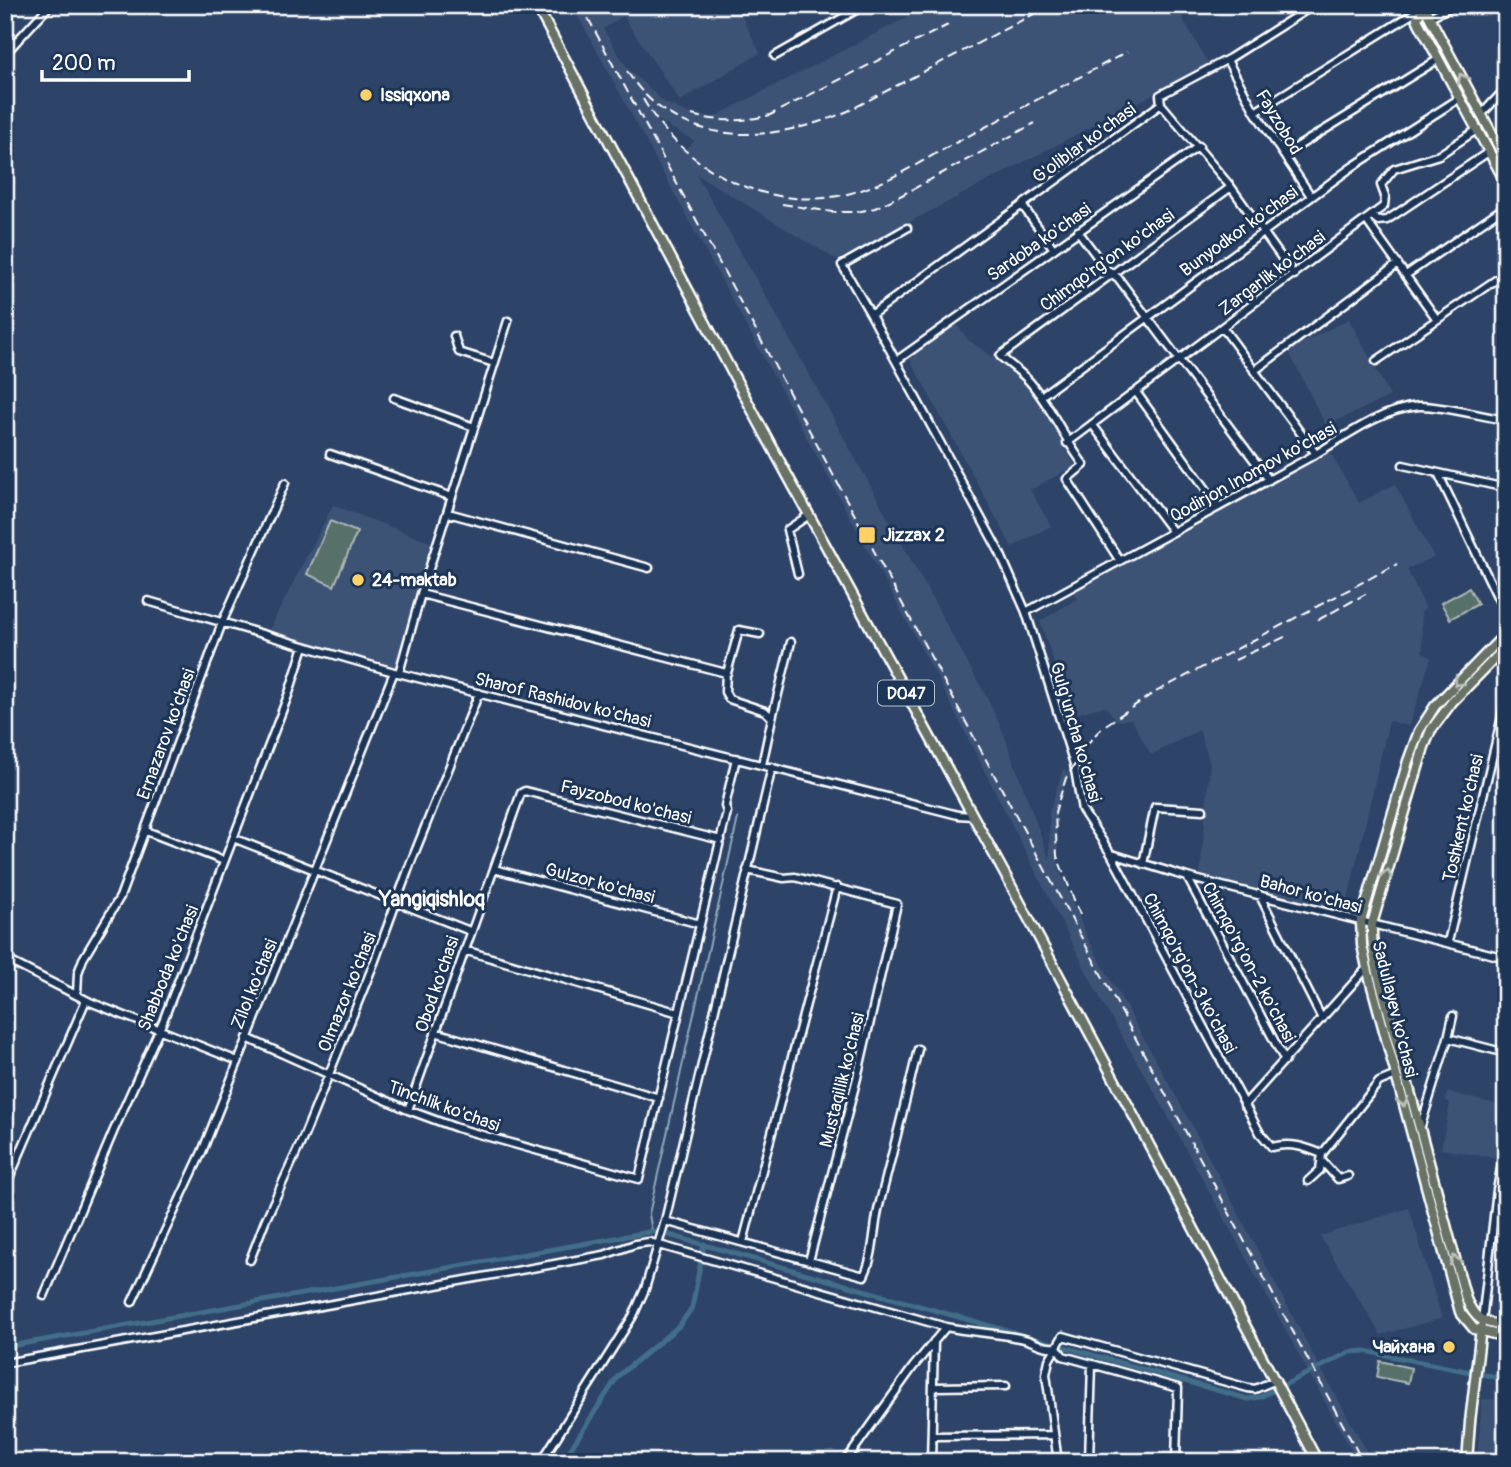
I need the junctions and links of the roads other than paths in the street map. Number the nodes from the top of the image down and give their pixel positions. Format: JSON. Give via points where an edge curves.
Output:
{"nodes":[{"id":1,"x":536,"y":5,"type":"edge"},
{"id":2,"x":865,"y":5,"type":"edge"},
{"id":3,"x":1314,"y":5,"type":"edge"},
{"id":4,"x":1455,"y":5,"type":"edge"},
{"id":5,"x":1423,"y":6,"type":"edge"},
{"id":6,"x":45,"y":7,"type":"edge"},
{"id":7,"x":1429,"y":17,"type":"junction"},
{"id":8,"x":6,"y":52,"type":"edge"},
{"id":9,"x":775,"y":56,"type":"dead end"},
{"id":10,"x":1438,"y":59,"type":"junction"},
{"id":11,"x":1227,"y":60,"type":"junction"},
{"id":12,"x":1506,"y":88,"type":"edge"},
{"id":13,"x":1460,"y":98,"type":"junction"},
{"id":14,"x":1161,"y":104,"type":"junction"},
{"id":15,"x":1255,"y":112,"type":"junction"},
{"id":16,"x":1481,"y":115,"type":"junction"},
{"id":17,"x":1478,"y":129,"type":"junction"},
{"id":18,"x":1199,"y":146,"type":"junction"},
{"id":19,"x":1490,"y":151,"type":"junction"},
{"id":20,"x":1284,"y":155,"type":"junction"},
{"id":21,"x":1506,"y":160,"type":"edge"},
{"id":22,"x":1506,"y":183,"type":"edge"},
{"id":23,"x":1231,"y":187,"type":"junction"},
{"id":24,"x":1311,"y":196,"type":"junction"},
{"id":25,"x":1022,"y":205,"type":"junction"},
{"id":26,"x":1506,"y":206,"type":"edge"},
{"id":27,"x":1369,"y":218,"type":"junction"},
{"id":28,"x":908,"y":228,"type":"dead end"},
{"id":29,"x":1263,"y":231,"type":"junction"},
{"id":30,"x":1078,"y":232,"type":"junction"},
{"id":31,"x":1054,"y":249,"type":"junction"},
{"id":32,"x":1398,"y":264,"type":"junction"},
{"id":33,"x":1113,"y":273,"type":"junction"},
{"id":34,"x":1506,"y":274,"type":"edge"},
{"id":35,"x":1294,"y":275,"type":"junction"},
{"id":36,"x":1406,"y":275,"type":"junction"},
{"id":37,"x":871,"y":315,"type":"junction"},
{"id":38,"x":1147,"y":316,"type":"junction"},
{"id":39,"x":1436,"y":318,"type":"junction"},
{"id":40,"x":508,"y":321,"type":"dead end"},
{"id":41,"x":1223,"y":328,"type":"junction"},
{"id":42,"x":454,"y":336,"type":"dead end"},
{"id":43,"x":1180,"y":360,"type":"junction"},
{"id":44,"x":1376,"y":360,"type":"dead end"},
{"id":45,"x":896,"y":361,"type":"junction"},
{"id":46,"x":494,"y":363,"type":"junction"},
{"id":47,"x":1254,"y":371,"type":"junction"},
{"id":48,"x":1136,"y":392,"type":"junction"},
{"id":49,"x":1041,"y":396,"type":"junction"},
{"id":50,"x":394,"y":398,"type":"dead end"},
{"id":51,"x":1506,"y":420,"type":"edge"},
{"id":52,"x":1092,"y":424,"type":"junction"},
{"id":53,"x":474,"y":427,"type":"junction"},
{"id":54,"x":1067,"y":443,"type":"junction"},
{"id":55,"x":330,"y":454,"type":"dead end"},
{"id":56,"x":1316,"y":454,"type":"junction"},
{"id":57,"x":1403,"y":465,"type":"dead end"},
{"id":58,"x":1438,"y":473,"type":"junction"},
{"id":59,"x":1269,"y":480,"type":"junction"},
{"id":60,"x":285,"y":483,"type":"dead end"},
{"id":61,"x":1506,"y":488,"type":"edge"},
{"id":62,"x":452,"y":497,"type":"junction"},
{"id":63,"x":1219,"y":507,"type":"junction"},
{"id":64,"x":448,"y":513,"type":"junction"},
{"id":65,"x":809,"y":515,"type":"junction"},
{"id":66,"x":1173,"y":532,"type":"junction"},
{"id":67,"x":1120,"y":561,"type":"junction"},
{"id":68,"x":649,"y":568,"type":"dead end"},
{"id":69,"x":799,"y":574,"type":"dead end"},
{"id":70,"x":421,"y":594,"type":"junction"},
{"id":71,"x":148,"y":601,"type":"dead end"},
{"id":72,"x":1026,"y":612,"type":"junction"},
{"id":73,"x":1506,"y":615,"type":"edge"},
{"id":74,"x":222,"y":623,"type":"junction"},
{"id":75,"x":760,"y":634,"type":"dead end"},
{"id":76,"x":1506,"y":634,"type":"edge"},
{"id":77,"x":791,"y":642,"type":"dead end"},
{"id":78,"x":304,"y":646,"type":"junction"},
{"id":79,"x":1506,"y":648,"type":"edge"},
{"id":80,"x":397,"y":673,"type":"junction"},
{"id":81,"x":727,"y":673,"type":"junction"},
{"id":82,"x":479,"y":693,"type":"junction"},
{"id":83,"x":1506,"y":699,"type":"edge"},
{"id":84,"x":772,"y":718,"type":"junction"},
{"id":85,"x":736,"y":758,"type":"junction"},
{"id":86,"x":762,"y":765,"type":"junction"},
{"id":87,"x":772,"y":768,"type":"junction"},
{"id":88,"x":525,"y":791,"type":"joint"},
{"id":89,"x":1203,"y":810,"type":"dead end"},
{"id":90,"x":973,"y":816,"type":"junction"},
{"id":91,"x":146,"y":831,"type":"junction"},
{"id":92,"x":233,"y":838,"type":"junction"},
{"id":93,"x":720,"y":840,"type":"junction"},
{"id":94,"x":1111,"y":854,"type":"junction"},
{"id":95,"x":224,"y":861,"type":"junction"},
{"id":96,"x":1143,"y":863,"type":"junction"},
{"id":97,"x":494,"y":869,"type":"junction"},
{"id":98,"x":316,"y":870,"type":"junction"},
{"id":99,"x":747,"y":870,"type":"junction"},
{"id":100,"x":1187,"y":877,"type":"junction"},
{"id":101,"x":836,"y":887,"type":"junction"},
{"id":102,"x":1259,"y":894,"type":"junction"},
{"id":103,"x":397,"y":904,"type":"junction"},
{"id":104,"x":1361,"y":921,"type":"junction"},
{"id":105,"x":700,"y":924,"type":"junction"},
{"id":106,"x":1372,"y":924,"type":"junction"},
{"id":107,"x":470,"y":931,"type":"junction"},
{"id":108,"x":1448,"y":942,"type":"junction"},
{"id":109,"x":464,"y":950,"type":"junction"},
{"id":110,"x":1506,"y":958,"type":"edge"},
{"id":111,"x":5,"y":959,"type":"edge"},
{"id":112,"x":1367,"y":968,"type":"junction"},
{"id":113,"x":77,"y":995,"type":"junction"},
{"id":114,"x":86,"y":1000,"type":"junction"},
{"id":115,"x":679,"y":1013,"type":"junction"},
{"id":116,"x":1453,"y":1016,"type":"dead end"},
{"id":117,"x":1322,"y":1019,"type":"junction"},
{"id":118,"x":159,"y":1031,"type":"junction"},
{"id":119,"x":435,"y":1032,"type":"junction"},
{"id":120,"x":247,"y":1038,"type":"junction"},
{"id":121,"x":1448,"y":1038,"type":"junction"},
{"id":122,"x":918,"y":1049,"type":"dead end"},
{"id":123,"x":1506,"y":1053,"type":"edge"},
{"id":124,"x":238,"y":1060,"type":"junction"},
{"id":125,"x":1285,"y":1061,"type":"junction"},
{"id":126,"x":328,"y":1074,"type":"junction"},
{"id":127,"x":1396,"y":1075,"type":"junction"},
{"id":128,"x":659,"y":1098,"type":"junction"},
{"id":129,"x":1244,"y":1105,"type":"junction"},
{"id":130,"x":408,"y":1110,"type":"junction"},
{"id":131,"x":1420,"y":1129,"type":"junction"},
{"id":132,"x":1506,"y":1142,"type":"edge"},
{"id":133,"x":1322,"y":1157,"type":"junction"},
{"id":134,"x":1348,"y":1176,"type":"dead end"},
{"id":135,"x":1308,"y":1181,"type":"dead end"},
{"id":136,"x":5,"y":1188,"type":"edge"},
{"id":137,"x":665,"y":1221,"type":"junction"},
{"id":138,"x":743,"y":1242,"type":"junction"},
{"id":139,"x":657,"y":1244,"type":"junction"},
{"id":140,"x":250,"y":1260,"type":"dead end"},
{"id":141,"x":809,"y":1261,"type":"junction"},
{"id":142,"x":44,"y":1296,"type":"dead end"},
{"id":143,"x":132,"y":1302,"type":"dead end"},
{"id":144,"x":1481,"y":1322,"type":"junction"},
{"id":145,"x":946,"y":1327,"type":"junction"},
{"id":146,"x":1506,"y":1327,"type":"edge"},
{"id":147,"x":1480,"y":1332,"type":"junction"},
{"id":148,"x":1506,"y":1337,"type":"edge"},
{"id":149,"x":934,"y":1341,"type":"junction"},
{"id":150,"x":1057,"y":1347,"type":"junction"},
{"id":151,"x":5,"y":1363,"type":"edge"},
{"id":152,"x":1091,"y":1364,"type":"junction"},
{"id":153,"x":1276,"y":1380,"type":"junction"},
{"id":154,"x":1006,"y":1385,"type":"dead end"},
{"id":155,"x":933,"y":1387,"type":"junction"},
{"id":156,"x":1054,"y":1435,"type":"junction"},
{"id":157,"x":932,"y":1436,"type":"junction"},
{"id":158,"x":1088,"y":1460,"type":"edge"},
{"id":159,"x":541,"y":1462,"type":"edge"},
{"id":160,"x":845,"y":1462,"type":"edge"},
{"id":161,"x":931,"y":1462,"type":"edge"},
{"id":162,"x":1058,"y":1462,"type":"edge"},
{"id":163,"x":1176,"y":1462,"type":"edge"},
{"id":164,"x":1318,"y":1462,"type":"edge"},
{"id":165,"x":1467,"y":1462,"type":"edge"}],
"edges":[{"from":1,"to":65,"type":"main road","number":"D047"},
{"from":2,"to":9,"type":"street"},
{"from":3,"to":11,"type":"street","name":"G'oliblar ko'chasi"},
{"from":4,"to":7,"type":"street"},
{"from":5,"to":7,"type":"main road"},
{"from":5,"to":10,"type":"main road","via":[[1417,18]]},
{"from":5,"to":15,"type":"street"},
{"from":6,"to":8,"type":"street"},
{"from":16,"to":7,"type":"main road","one_way":true},
{"from":10,"to":13,"type":"main road"},
{"from":10,"to":20,"type":"street"},
{"from":11,"to":14,"type":"street","name":"G'oliblar ko'chasi","via":[[1160,95]]},
{"from":11,"to":15,"type":"street","name":"Fayzobod"},
{"from":12,"to":16,"type":"street"},
{"from":13,"to":17,"type":"main road"},
{"from":13,"to":24,"type":"street","name":"Bunyodkor ko'chasi"},
{"from":14,"to":18,"type":"street"},
{"from":14,"to":25,"type":"street","name":"G'oliblar ko'chasi"},
{"from":15,"to":20,"type":"street","name":"Fayzobod"},
{"from":16,"to":21,"type":"main road"},
{"from":17,"to":19,"type":"main road"},
{"from":17,"to":27,"type":"street","via":[[1439,155],[1394,169],[1381,186],[1384,206]]},
{"from":18,"to":23,"type":"street"},
{"from":18,"to":30,"type":"street","name":"Sardoba ko'chasi"},
{"from":19,"to":22,"type":"main road"},
{"from":19,"to":27,"type":"street","via":[[1387,220]]},
{"from":20,"to":24,"type":"street","name":"Fayzobod"},
{"from":23,"to":29,"type":"street"},
{"from":23,"to":33,"type":"street","name":"Chimqo'rg'on ko'chasi"},
{"from":24,"to":29,"type":"street","name":"Bunyodkor ko'chasi"},
{"from":25,"to":31,"type":"street"},
{"from":25,"to":37,"type":"street","name":"G'oliblar ko'chasi"},
{"from":26,"to":36,"type":"street"},
{"from":27,"to":32,"type":"street"},
{"from":27,"to":35,"type":"street","name":"Zargarlik ko'chasi"},
{"from":28,"to":37,"type":"street","name":"Gulg'uncha ko'chasi","via":[[842,265]]},
{"from":29,"to":35,"type":"street"},
{"from":29,"to":38,"type":"street","name":"Bunyodkor ko'chasi"},
{"from":30,"to":31,"type":"street","name":"Sardoba ko'chasi"},
{"from":30,"to":33,"type":"street"},
{"from":31,"to":45,"type":"street","name":"Sardoba ko'chasi"},
{"from":32,"to":36,"type":"street"},
{"from":32,"to":47,"type":"street"},
{"from":33,"to":38,"type":"street"},
{"from":33,"to":49,"type":"street","name":"Chimqo'rg'on ko'chasi","via":[[1000,356]]},
{"from":34,"to":39,"type":"street"},
{"from":35,"to":41,"type":"street","name":"Zargarlik ko'chasi"},
{"from":36,"to":39,"type":"street"},
{"from":37,"to":45,"type":"street","name":"Gulg'uncha ko'chasi"},
{"from":38,"to":43,"type":"street"},
{"from":38,"to":49,"type":"street","name":"Bunyodkor ko'chasi"},
{"from":39,"to":44,"type":"street"},
{"from":40,"to":46,"type":"street","name":"Zilol ko'chasi"},
{"from":41,"to":43,"type":"street","name":"Zargarlik ko'chasi"},
{"from":41,"to":47,"type":"street"},
{"from":42,"to":46,"type":"street","via":[[459,352]]},
{"from":43,"to":48,"type":"street","name":"Zargarlik ko'chasi"},
{"from":43,"to":59,"type":"street"},
{"from":45,"to":72,"type":"street","name":"Gulg'uncha ko'chasi","via":[[1000,553]]},
{"from":46,"to":53,"type":"street","name":"Zilol ko'chasi"},
{"from":47,"to":56,"type":"street"},
{"from":48,"to":52,"type":"street","name":"Zargarlik ko'chasi"},
{"from":48,"to":63,"type":"street"},
{"from":49,"to":54,"type":"street"},
{"from":50,"to":53,"type":"street"},
{"from":51,"to":56,"type":"street","name":"Qodirjon Inomov ko'chasi","via":[[1422,406],[1407,408],[1353,431]]},
{"from":52,"to":54,"type":"street","name":"Zargarlik ko'chasi"},
{"from":52,"to":66,"type":"street"},
{"from":53,"to":62,"type":"street","name":"Zilol ko'chasi"},
{"from":54,"to":67,"type":"street","via":[[1084,465],[1067,479]]},
{"from":55,"to":62,"type":"street"},
{"from":56,"to":59,"type":"street","name":"Qodirjon Inomov ko'chasi"},
{"from":57,"to":58,"type":"street"},
{"from":58,"to":61,"type":"street"},
{"from":58,"to":73,"type":"street"},
{"from":59,"to":63,"type":"street","name":"Qodirjon Inomov ko'chasi"},
{"from":60,"to":74,"type":"street","name":"Ernazarov ko'chasi"},
{"from":62,"to":64,"type":"street","name":"Zilol ko'chasi"},
{"from":63,"to":66,"type":"street","name":"Qodirjon Inomov ko'chasi"},
{"from":64,"to":68,"type":"street"},
{"from":64,"to":70,"type":"street","name":"Zilol ko'chasi"},
{"from":65,"to":69,"type":"street","via":[[787,530]]},
{"from":65,"to":90,"type":"main road","number":"D047"},
{"from":66,"to":67,"type":"street","name":"Qodirjon Inomov ko'chasi"},
{"from":67,"to":72,"type":"street","name":"Qodirjon Inomov ko'chasi"},
{"from":70,"to":80,"type":"street","name":"Zilol ko'chasi"},
{"from":70,"to":81,"type":"street"},
{"from":71,"to":74,"type":"street","name":"Sharof Rashidov ko'chasi"},
{"from":72,"to":94,"type":"street","name":"Gulg'uncha ko'chasi","via":[[1074,764],[1082,810]]},
{"from":74,"to":78,"type":"street","name":"Sharof Rashidov ko'chasi"},
{"from":74,"to":91,"type":"street","name":"Ernazarov ko'chasi"},
{"from":75,"to":81,"type":"street","via":[[739,630]]},
{"from":76,"to":104,"type":"main road","name":"Sadullayev ko'chasi","one_way":true,"via":[[1435,706],[1419,731]]},
{"from":77,"to":84,"type":"street"},
{"from":78,"to":80,"type":"street","name":"Sharof Rashidov ko'chasi"},
{"from":78,"to":92,"type":"street","name":"Shabboda ko'chasi"},
{"from":106,"to":79,"type":"main road","one_way":true,"via":[[1431,730]]},
{"from":80,"to":82,"type":"street","name":"Sharof Rashidov ko'chasi"},
{"from":80,"to":98,"type":"street","name":"Zilol ko'chasi"},
{"from":81,"to":84,"type":"street","via":[[729,699],[765,711]]},
{"from":82,"to":85,"type":"street","name":"Sharof Rashidov ko'chasi"},
{"from":82,"to":103,"type":"street","name":"Olmazor ko'chasi"},
{"from":83,"to":108,"type":"street","name":"Toshkent ko'chasi"},
{"from":84,"to":86,"type":"street"},
{"from":85,"to":86,"type":"street","name":"Sharof Rashidov ko'chasi"},
{"from":85,"to":93,"type":"street"},
{"from":86,"to":87,"type":"street","name":"Sharof Rashidov ko'chasi"},
{"from":87,"to":90,"type":"street","name":"Sharof Rashidov ko'chasi"},
{"from":87,"to":99,"type":"street"},
{"from":88,"to":93,"type":"street","name":"Fayzobod ko'chasi"},
{"from":88,"to":97,"type":"street","name":"Obod ko'chasi","via":[[518,798]]},
{"from":89,"to":96,"type":"street","via":[[1155,807]]},
{"from":90,"to":153,"type":"main road","number":"D047"},
{"from":91,"to":95,"type":"street"},
{"from":91,"to":113,"type":"street","name":"Ernazarov ko'chasi","via":[[120,897],[83,959]]},
{"from":92,"to":95,"type":"street","name":"Shabboda ko'chasi"},
{"from":92,"to":98,"type":"street"},
{"from":93,"to":105,"type":"street"},
{"from":94,"to":96,"type":"street","name":"Bahor ko'chasi"},
{"from":94,"to":129,"type":"street","name":"Chimqo'rg'on-3 ko'chasi"},
{"from":95,"to":118,"type":"street","name":"Shabboda ko'chasi"},
{"from":96,"to":100,"type":"street","name":"Bahor ko'chasi"},
{"from":97,"to":105,"type":"street","name":"Gulzor ko'chasi"},
{"from":97,"to":107,"type":"street","name":"Obod ko'chasi"},
{"from":98,"to":103,"type":"street"},
{"from":98,"to":120,"type":"street","name":"Zilol ko'chasi"},
{"from":99,"to":101,"type":"street"},
{"from":99,"to":137,"type":"street"},
{"from":100,"to":102,"type":"street","name":"Bahor ko'chasi"},
{"from":100,"to":125,"type":"street","name":"Chimqo'rg'on-2 ko'chasi"},
{"from":101,"to":138,"type":"street"},
{"from":101,"to":141,"type":"street","name":"Mustaqillik ko'chasi","via":[[897,904]]},
{"from":102,"to":104,"type":"street","name":"Bahor ko'chasi"},
{"from":102,"to":117,"type":"street"},
{"from":103,"to":107,"type":"street"},
{"from":103,"to":126,"type":"street","name":"Olmazor ko'chasi"},
{"from":104,"to":106,"type":"street","name":"Bahor ko'chasi"},
{"from":104,"to":112,"type":"main road","name":"Sadullayev ko'chasi"},
{"from":105,"to":115,"type":"street"},
{"from":106,"to":108,"type":"street","name":"Bahor ko'chasi"},
{"from":106,"to":131,"type":"main road","via":[[1375,961]]},
{"from":107,"to":109,"type":"street","name":"Obod ko'chasi"},
{"from":108,"to":110,"type":"street","name":"Bahor ko'chasi"},
{"from":109,"to":115,"type":"street"},
{"from":109,"to":119,"type":"street","name":"Obod ko'chasi"},
{"from":111,"to":113,"type":"street"},
{"from":112,"to":117,"type":"street"},
{"from":112,"to":127,"type":"main road","name":"Sadullayev ko'chasi"},
{"from":113,"to":114,"type":"street"},
{"from":114,"to":118,"type":"street"},
{"from":114,"to":136,"type":"street"},
{"from":115,"to":128,"type":"street"},
{"from":116,"to":121,"type":"street"},
{"from":117,"to":125,"type":"street"},
{"from":118,"to":124,"type":"street"},
{"from":118,"to":142,"type":"street","name":"Shabboda ko'chasi"},
{"from":119,"to":128,"type":"street"},
{"from":119,"to":130,"type":"street","name":"Obod ko'chasi"},
{"from":120,"to":124,"type":"street","name":"Zilol ko'chasi"},
{"from":120,"to":126,"type":"street","name":"Tinchlik ko'chasi"},
{"from":121,"to":123,"type":"street"},
{"from":121,"to":131,"type":"street"},
{"from":122,"to":141,"type":"street","via":[[864,1276]]},
{"from":124,"to":143,"type":"street","name":"Zilol ko'chasi","via":[[202,1152]]},
{"from":125,"to":129,"type":"street"},
{"from":126,"to":130,"type":"street","name":"Tinchlik ko'chasi"},
{"from":126,"to":140,"type":"street","name":"Olmazor ko'chasi"},
{"from":127,"to":133,"type":"street","via":[[1379,1082]]},
{"from":127,"to":147,"type":"main road","name":"Sadullayev ko'chasi","one_way":true,"via":[[1460,1312],[1469,1326]]},
{"from":128,"to":130,"type":"street","name":"Tinchlik ko'chasi","via":[[639,1179],[528,1150]]},
{"from":129,"to":133,"type":"street","name":"Chimqo'rg'on-3 ko'chasi","via":[[1272,1147],[1303,1146]]},
{"from":144,"to":131,"type":"main road","one_way":true,"via":[[1466,1300]]},
{"from":132,"to":144,"type":"street"},
{"from":133,"to":134,"type":"street","via":[[1338,1179]]},
{"from":133,"to":135,"type":"street","via":[[1320,1170]]},
{"from":137,"to":138,"type":"street"},
{"from":137,"to":139,"type":"street"},
{"from":138,"to":141,"type":"street"},
{"from":139,"to":145,"type":"street"},
{"from":139,"to":151,"type":"street","via":[[635,1244],[604,1255]]},
{"from":139,"to":159,"type":"street","via":[[633,1316]]},
{"from":144,"to":146,"type":"main road"},
{"from":144,"to":147,"type":"main road"},
{"from":145,"to":149,"type":"street"},
{"from":145,"to":150,"type":"street"},
{"from":147,"to":148,"type":"main road"},
{"from":147,"to":165,"type":"main road"},
{"from":149,"to":155,"type":"street"},
{"from":149,"to":160,"type":"street"},
{"from":150,"to":152,"type":"street","via":[[1063,1356]]},
{"from":150,"to":153,"type":"street","via":[[1063,1336],[1248,1388]]},
{"from":150,"to":156,"type":"street","via":[[1046,1374]]},
{"from":152,"to":158,"type":"street"},
{"from":152,"to":163,"type":"street","via":[[1178,1388]]},
{"from":153,"to":164,"type":"main road","number":"D047"},
{"from":154,"to":155,"type":"street"},
{"from":155,"to":157,"type":"street"},
{"from":156,"to":157,"type":"street"},
{"from":156,"to":162,"type":"street"},
{"from":157,"to":161,"type":"street"}]}
